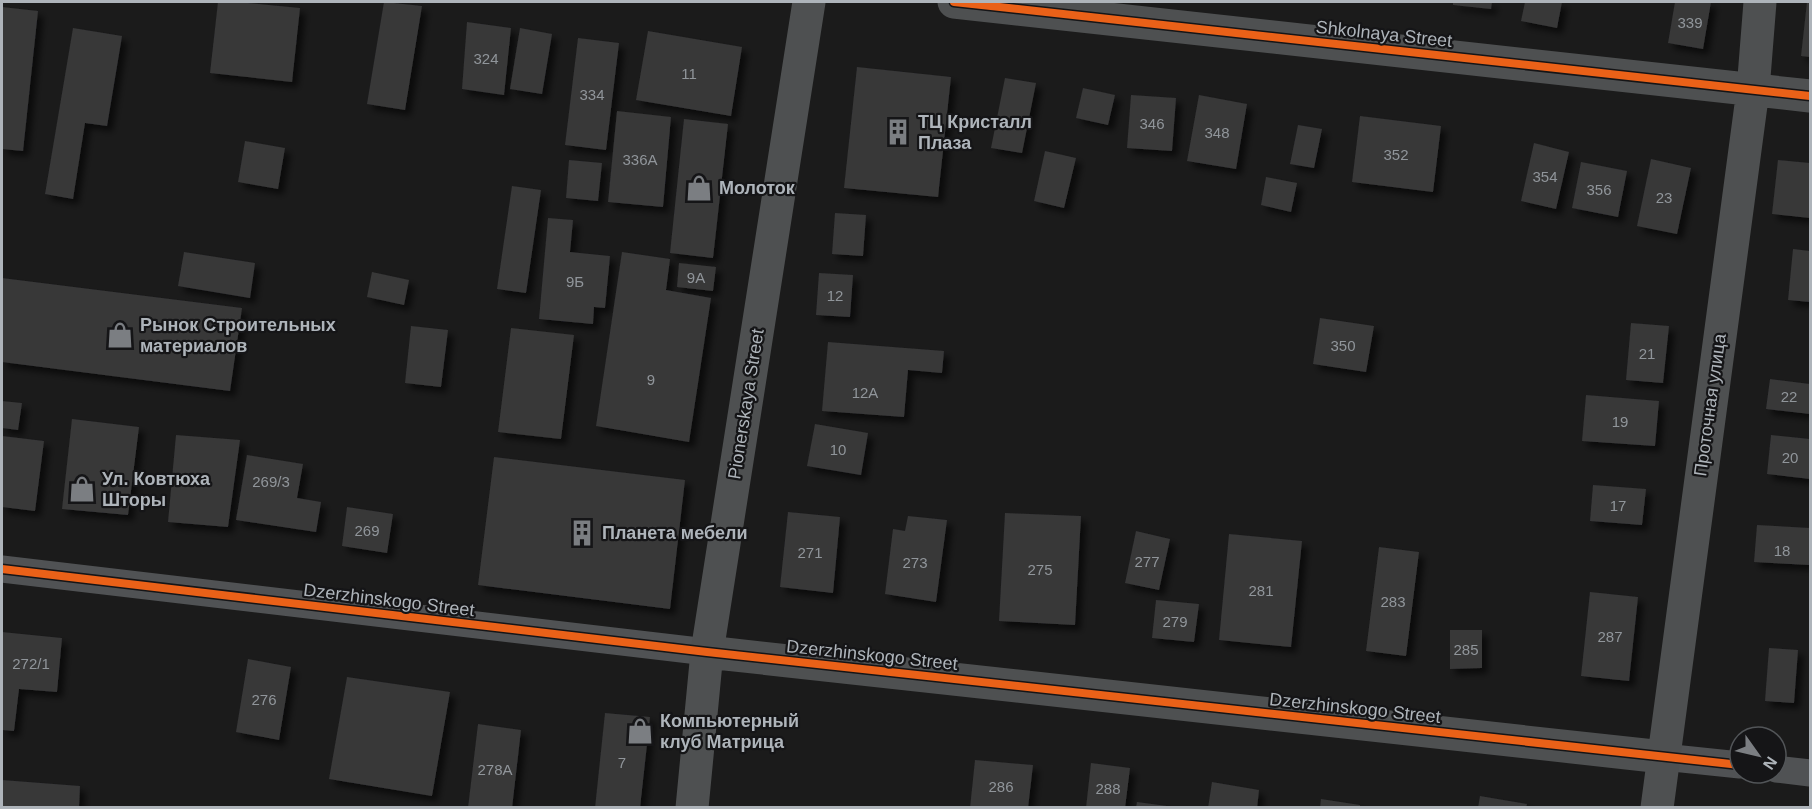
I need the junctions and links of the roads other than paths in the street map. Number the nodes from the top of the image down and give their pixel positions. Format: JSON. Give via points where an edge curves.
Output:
{"nodes":[{"id":1,"x":809,"y":2,"type":"edge"},
{"id":2,"x":954,"y":2,"type":"edge"},
{"id":3,"x":1760,"y":2,"type":"edge"},
{"id":4,"x":1752,"y":90,"type":"junction"},
{"id":5,"x":1810,"y":96,"type":"edge"},
{"id":6,"x":2,"y":569,"type":"edge"},
{"id":7,"x":707,"y":652,"type":"junction"},
{"id":8,"x":1663,"y":757,"type":"junction"},
{"id":9,"x":1728,"y":764,"type":"edge"},
{"id":10,"x":1788,"y":770,"type":"edge"},
{"id":11,"x":1810,"y":773,"type":"edge"},
{"id":12,"x":692,"y":807,"type":"edge"},
{"id":13,"x":1657,"y":807,"type":"edge"}],
"edges":[{"from":1,"to":7,"type":"street","name":"Pionerskaya Street"},
{"from":2,"to":4,"type":"street","name":"Shkolnaya Street"},
{"from":3,"to":4,"type":"street","name":"Проточная улица"},
{"from":4,"to":5,"type":"street","name":"Shkolnaya Street"},
{"from":4,"to":8,"type":"street","name":"Проточная улица"},
{"from":6,"to":7,"type":"street","name":"Dzerzhinskogo Street"},
{"from":7,"to":8,"type":"street","name":"Dzerzhinskogo Street"},
{"from":7,"to":12,"type":"street","name":"Pionerskaya Street"},
{"from":8,"to":9,"type":"street","name":"Dzerzhinskogo Street"},
{"from":8,"to":13,"type":"street","name":"Проточная улица"},
{"from":10,"to":11,"type":"street"}]}
